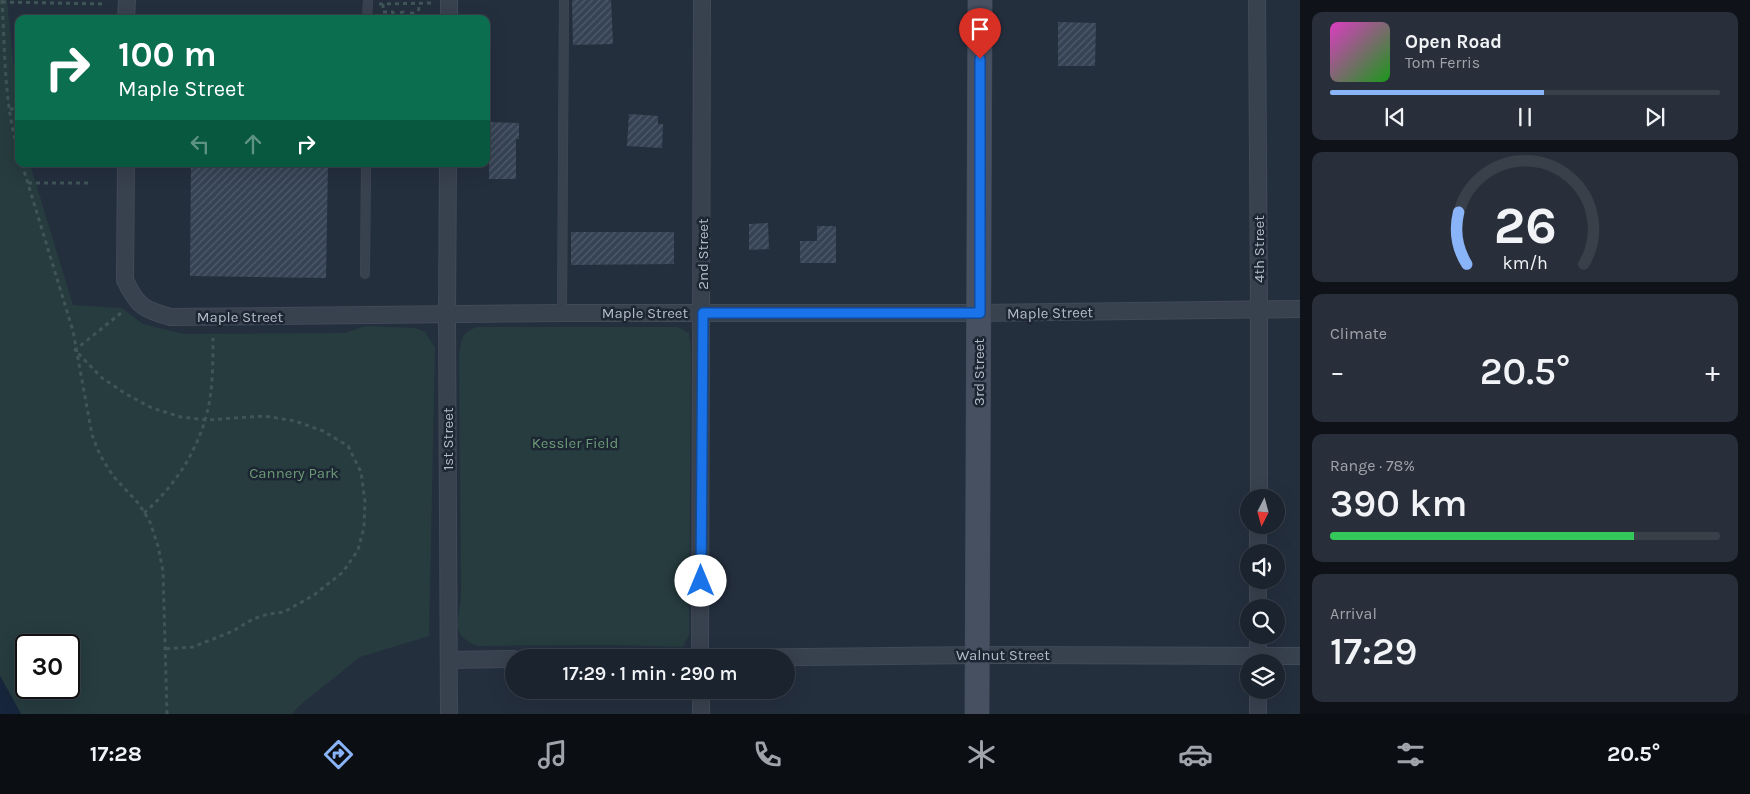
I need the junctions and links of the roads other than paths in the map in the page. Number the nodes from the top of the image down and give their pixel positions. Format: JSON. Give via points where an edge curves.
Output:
{"nodes":[{"id":1,"x":127,"y":0,"type":"edge"},
{"id":2,"x":368,"y":0,"type":"edge"},
{"id":3,"x":564,"y":0,"type":"edge"},
{"id":4,"x":702,"y":0,"type":"edge"},
{"id":5,"x":980,"y":0,"type":"edge"},
{"id":6,"x":1257,"y":0,"type":"edge"},
{"id":7,"x":444,"y":2,"type":"edge"},
{"id":8,"x":126,"y":15,"type":"edge"},
{"id":9,"x":367,"y":15,"type":"edge"},
{"id":10,"x":448,"y":15,"type":"edge"},
{"id":11,"x":126,"y":167,"type":"edge"},
{"id":12,"x":366,"y":167,"type":"edge"},
{"id":13,"x":448,"y":167,"type":"edge"},
{"id":14,"x":365,"y":274,"type":"dead end"},
{"id":15,"x":1259,"y":310,"type":"junction"},
{"id":16,"x":1300,"y":310,"type":"edge"},
{"id":17,"x":562,"y":313,"type":"junction"},
{"id":18,"x":703,"y":313,"type":"junction"},
{"id":19,"x":980,"y":313,"type":"junction"},
{"id":20,"x":447,"y":315,"type":"junction"},
{"id":21,"x":1258,"y":489,"type":"edge"},
{"id":22,"x":700,"y":649,"type":"edge"},
{"id":23,"x":978,"y":655,"type":"junction"},
{"id":24,"x":1300,"y":656,"type":"edge"},
{"id":25,"x":795,"y":657,"type":"edge"},
{"id":26,"x":1285,"y":657,"type":"edge"},
{"id":27,"x":505,"y":659,"type":"edge"},
{"id":28,"x":1240,"y":659,"type":"edge"},
{"id":29,"x":449,"y":660,"type":"junction"},
{"id":30,"x":701,"y":699,"type":"edge"},
{"id":31,"x":1258,"y":699,"type":"edge"},
{"id":32,"x":449,"y":714,"type":"edge"},
{"id":33,"x":701,"y":714,"type":"edge"},
{"id":34,"x":978,"y":714,"type":"edge"},
{"id":35,"x":1258,"y":714,"type":"edge"}],
"edges":[{"from":1,"to":8,"type":"street"},
{"from":2,"to":9,"type":"lane"},
{"from":3,"to":17,"type":"lane"},
{"from":4,"to":18,"type":"street","name":"2nd Street"},
{"from":5,"to":19,"type":"main road","name":"3rd Street"},
{"from":6,"to":15,"type":"street","name":"4th Street"},
{"from":7,"to":10,"type":"street"},
{"from":11,"to":20,"type":"street","name":"Maple Street","via":[[125,280],[141,306],[156,313],[171,317]]},
{"from":12,"to":14,"type":"lane"},
{"from":13,"to":20,"type":"street","name":"1st Street"},
{"from":15,"to":16,"type":"street","name":"Maple Street"},
{"from":15,"to":19,"type":"street","name":"Maple Street"},
{"from":15,"to":21,"type":"street","name":"4th Street"},
{"from":17,"to":18,"type":"street","name":"Maple Street"},
{"from":17,"to":20,"type":"street","name":"Maple Street"},
{"from":18,"to":19,"type":"street","name":"Maple Street"},
{"from":18,"to":22,"type":"street","name":"2nd Street"},
{"from":19,"to":23,"type":"main road","name":"3rd Street"},
{"from":20,"to":29,"type":"street","name":"1st Street"},
{"from":23,"to":25,"type":"street","name":"Walnut Street"},
{"from":23,"to":28,"type":"street","name":"Walnut Street"},
{"from":23,"to":34,"type":"main road","name":"3rd Street"},
{"from":24,"to":26,"type":"street","name":"Walnut Street"},
{"from":27,"to":29,"type":"street"},
{"from":29,"to":32,"type":"street","name":"1st Street"},
{"from":30,"to":33,"type":"street"},
{"from":31,"to":35,"type":"street"}]}
